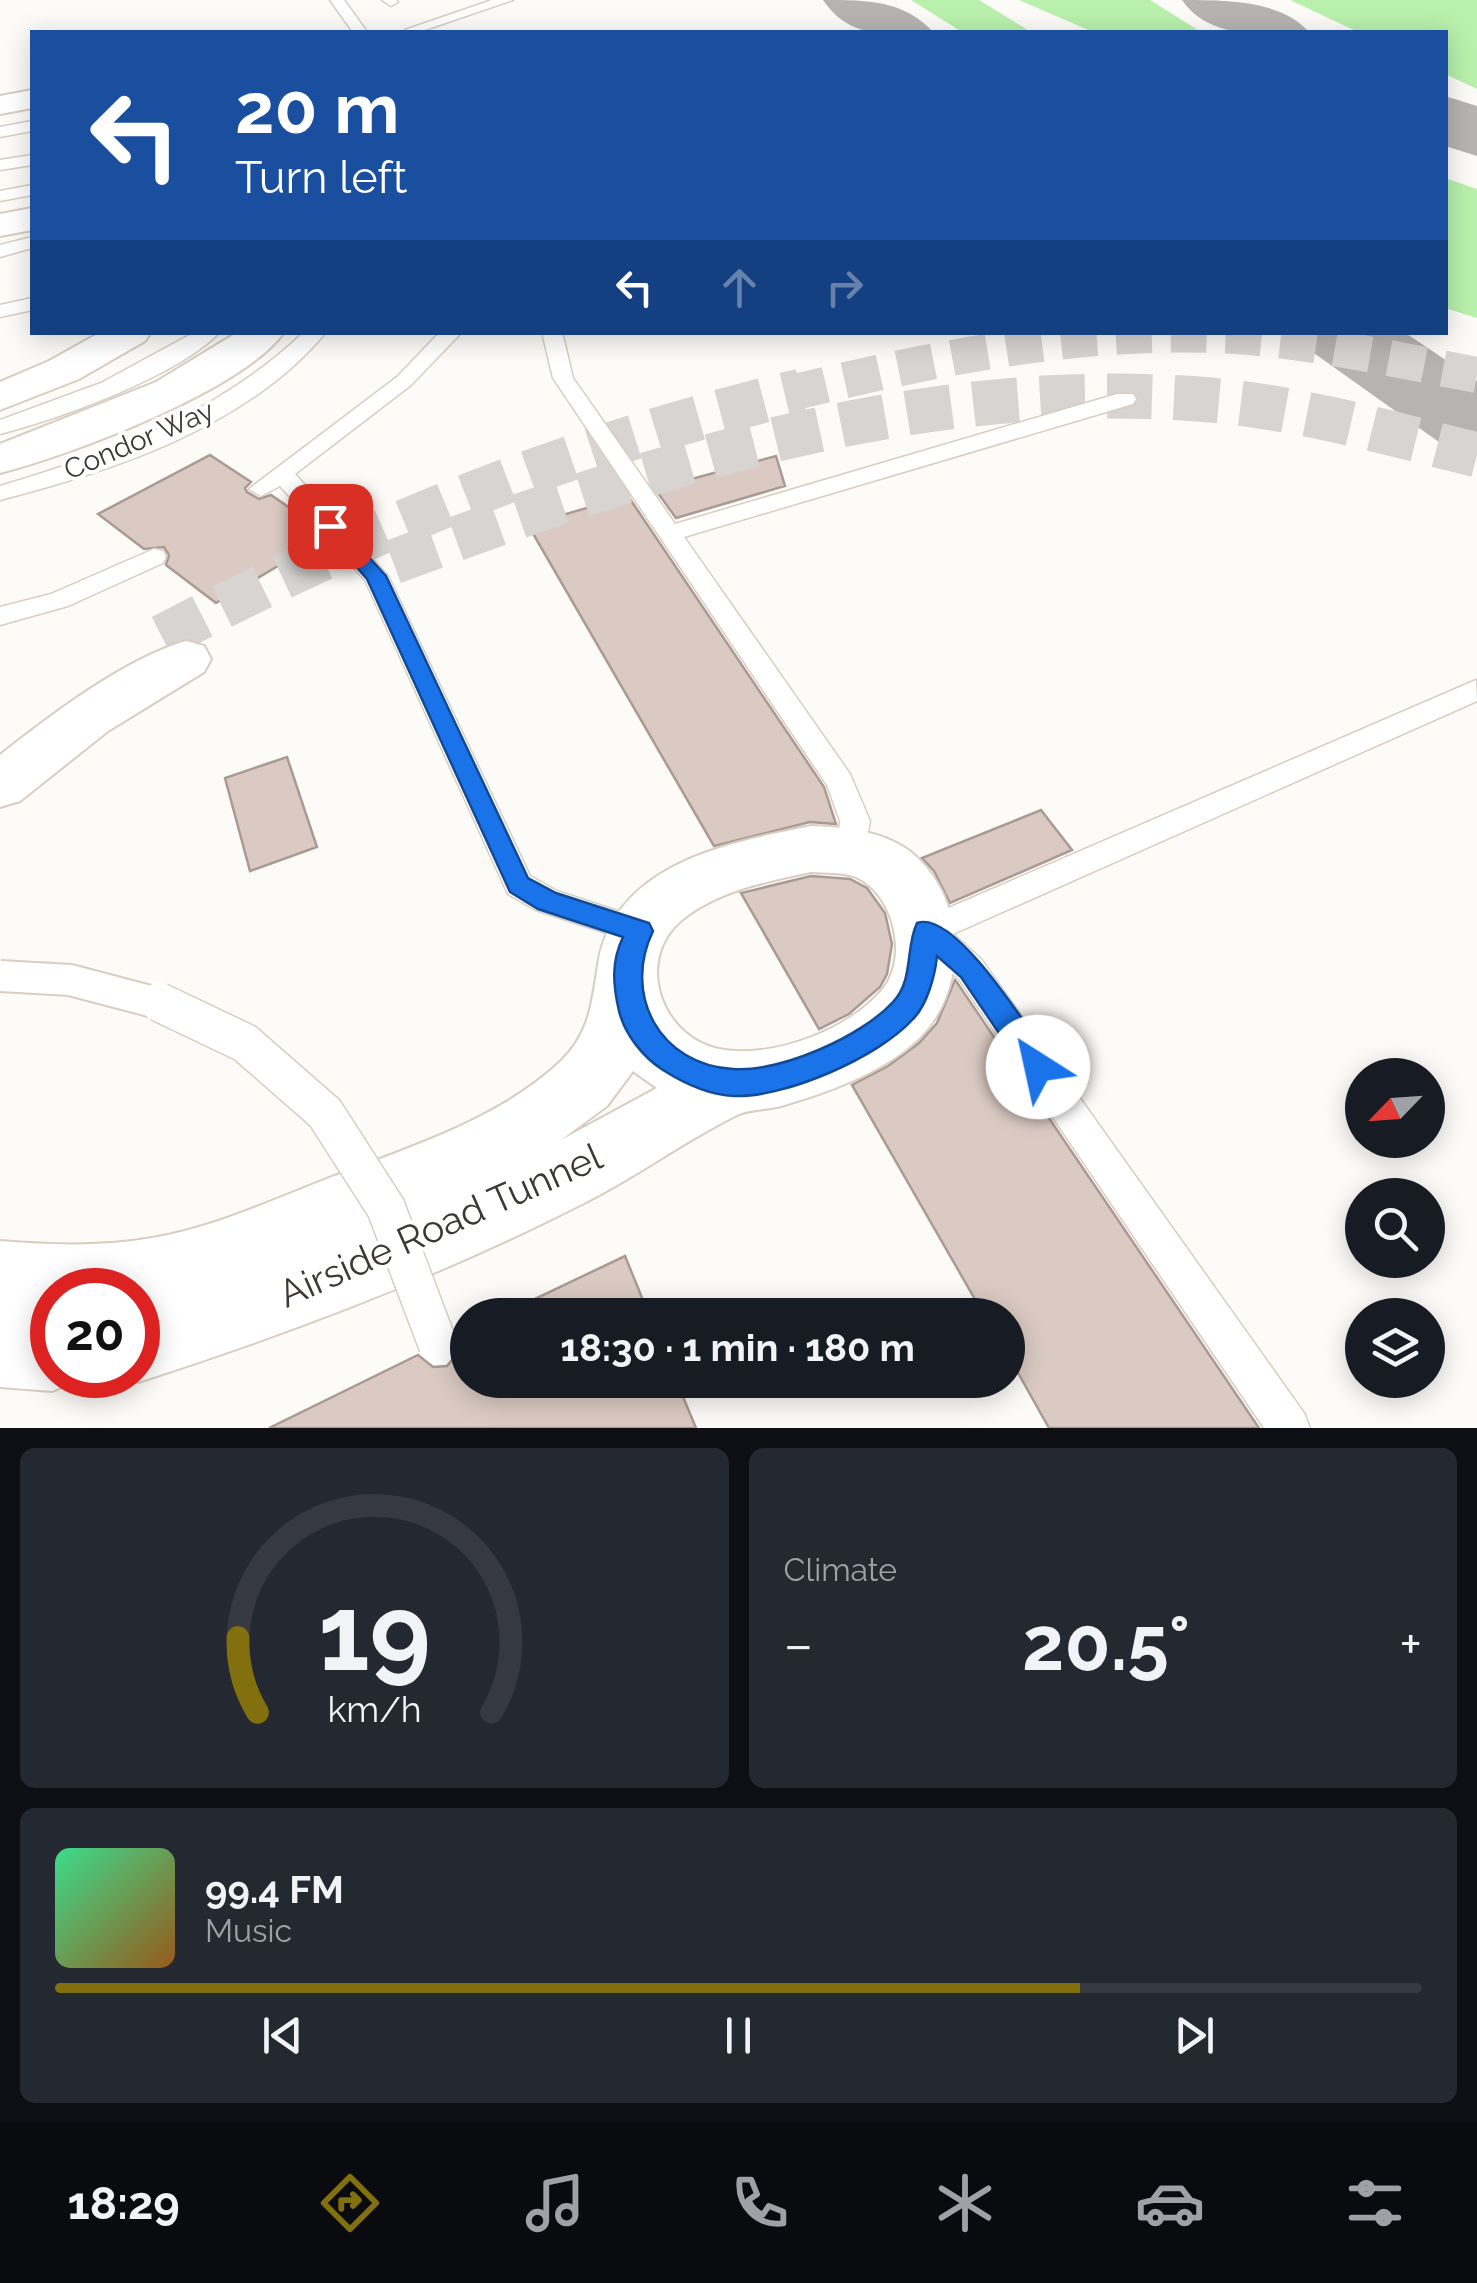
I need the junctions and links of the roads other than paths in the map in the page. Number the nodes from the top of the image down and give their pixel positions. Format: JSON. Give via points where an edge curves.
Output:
{"nodes":[{"id":1,"x":338,"y":0,"type":"edge"},
{"id":2,"x":506,"y":0,"type":"edge"},
{"id":3,"x":392,"y":4,"type":"edge"},
{"id":4,"x":359,"y":30,"type":"edge"},
{"id":5,"x":412,"y":30,"type":"edge"},
{"id":6,"x":416,"y":30,"type":"edge"},
{"id":7,"x":30,"y":99,"type":"edge"},
{"id":8,"x":0,"y":104,"type":"edge"},
{"id":9,"x":30,"y":126,"type":"edge"},
{"id":10,"x":0,"y":132,"type":"edge"},
{"id":11,"x":30,"y":160,"type":"edge"},
{"id":12,"x":0,"y":166,"type":"edge"},
{"id":13,"x":30,"y":190,"type":"edge"},
{"id":14,"x":0,"y":196,"type":"edge"},
{"id":15,"x":30,"y":220,"type":"edge"},
{"id":16,"x":0,"y":226,"type":"edge"},
{"id":17,"x":30,"y":243,"type":"edge"},
{"id":18,"x":0,"y":251,"type":"edge"},
{"id":19,"x":30,"y":290,"type":"edge"},
{"id":20,"x":0,"y":291,"type":"edge"},
{"id":21,"x":30,"y":304,"type":"edge"},
{"id":22,"x":0,"y":311,"type":"edge"},
{"id":23,"x":126,"y":335,"type":"edge"},
{"id":24,"x":205,"y":335,"type":"edge"},
{"id":25,"x":260,"y":335,"type":"edge"},
{"id":26,"x":313,"y":335,"type":"edge"},
{"id":27,"x":449,"y":335,"type":"edge"},
{"id":28,"x":556,"y":335,"type":"edge"},
{"id":29,"x":0,"y":397,"type":"edge"},
{"id":30,"x":1124,"y":398,"type":"dead end"},
{"id":31,"x":0,"y":427,"type":"edge"},
{"id":32,"x":0,"y":458,"type":"edge"},
{"id":33,"x":0,"y":493,"type":"edge"},
{"id":34,"x":670,"y":533,"type":"junction"},
{"id":35,"x":154,"y":557,"type":"dead end"},
{"id":36,"x":0,"y":616,"type":"edge"},
{"id":37,"x":1476,"y":690,"type":"edge"},
{"id":38,"x":0,"y":740,"type":"edge"},
{"id":39,"x":0,"y":786,"type":"edge"},
{"id":40,"x":852,"y":851,"type":"junction"},
{"id":41,"x":927,"y":930,"type":"junction"},
{"id":42,"x":633,"y":956,"type":"junction"},
{"id":43,"x":0,"y":976,"type":"edge"},
{"id":44,"x":734,"y":1083,"type":"junction"},
{"id":45,"x":0,"y":1278,"type":"edge"},
{"id":46,"x":160,"y":1337,"type":"edge"},
{"id":47,"x":438,"y":1345,"type":"dead end"},
{"id":48,"x":0,"y":1349,"type":"edge"},
{"id":49,"x":30,"y":1352,"type":"edge"},
{"id":50,"x":1290,"y":1428,"type":"edge"}],
"edges":[{"from":1,"to":4,"type":"lane"},
{"from":2,"to":6,"type":"lane"},
{"from":3,"to":5,"type":"lane"},
{"from":7,"to":8,"type":"street"},
{"from":9,"to":10,"type":"lane"},
{"from":11,"to":12,"type":"lane"},
{"from":13,"to":14,"type":"lane"},
{"from":15,"to":16,"type":"street"},
{"from":17,"to":18,"type":"lane"},
{"from":19,"to":20,"type":"lane"},
{"from":21,"to":22,"type":"lane"},
{"from":23,"to":29,"type":"street"},
{"from":24,"to":31,"type":"lane","via":[[116,386]]},
{"from":25,"to":32,"type":"street","via":[[156,400]]},
{"from":26,"to":33,"type":"lane","name":"Condor Way","via":[[247,391],[188,424]]},
{"from":27,"to":42,"type":"lane","via":[[404,381],[272,482],[376,576],[519,885]]},
{"from":28,"to":34,"type":"lane","via":[[563,378]]},
{"from":30,"to":34,"type":"lane"},
{"from":34,"to":40,"type":"lane","via":[[840,782],[855,821]]},
{"from":35,"to":36,"type":"lane","via":[[85,590]]},
{"from":37,"to":41,"type":"lane"},
{"from":38,"to":39,"type":"street","via":[[95,676],[174,648]]},
{"from":40,"to":41,"type":"street","via":[[891,870]]},
{"from":40,"to":42,"type":"street","via":[[778,855],[683,890],[651,911]]},
{"from":41,"to":44,"type":"street","via":[[922,972],[906,1009],[874,1036],[779,1078]]},
{"from":41,"to":50,"type":"lane","via":[[970,969]]},
{"from":42,"to":44,"type":"street","via":[[635,1019],[657,1051],[695,1075]]},
{"from":42,"to":45,"type":"street","name":"Airside Road Tunnel","via":[[621,1029],[604,1061],[584,1084],[507,1136],[263,1240],[156,1274],[84,1284]]},
{"from":43,"to":47,"type":"lane","bridge":true,"via":[[70,980],[161,1003],[245,1042],[324,1113],[386,1208]]},
{"from":44,"to":46,"type":"street","name":"Airside Road Tunnel","via":[[564,1176],[460,1223],[272,1302]]},
{"from":48,"to":49,"type":"street"}]}
